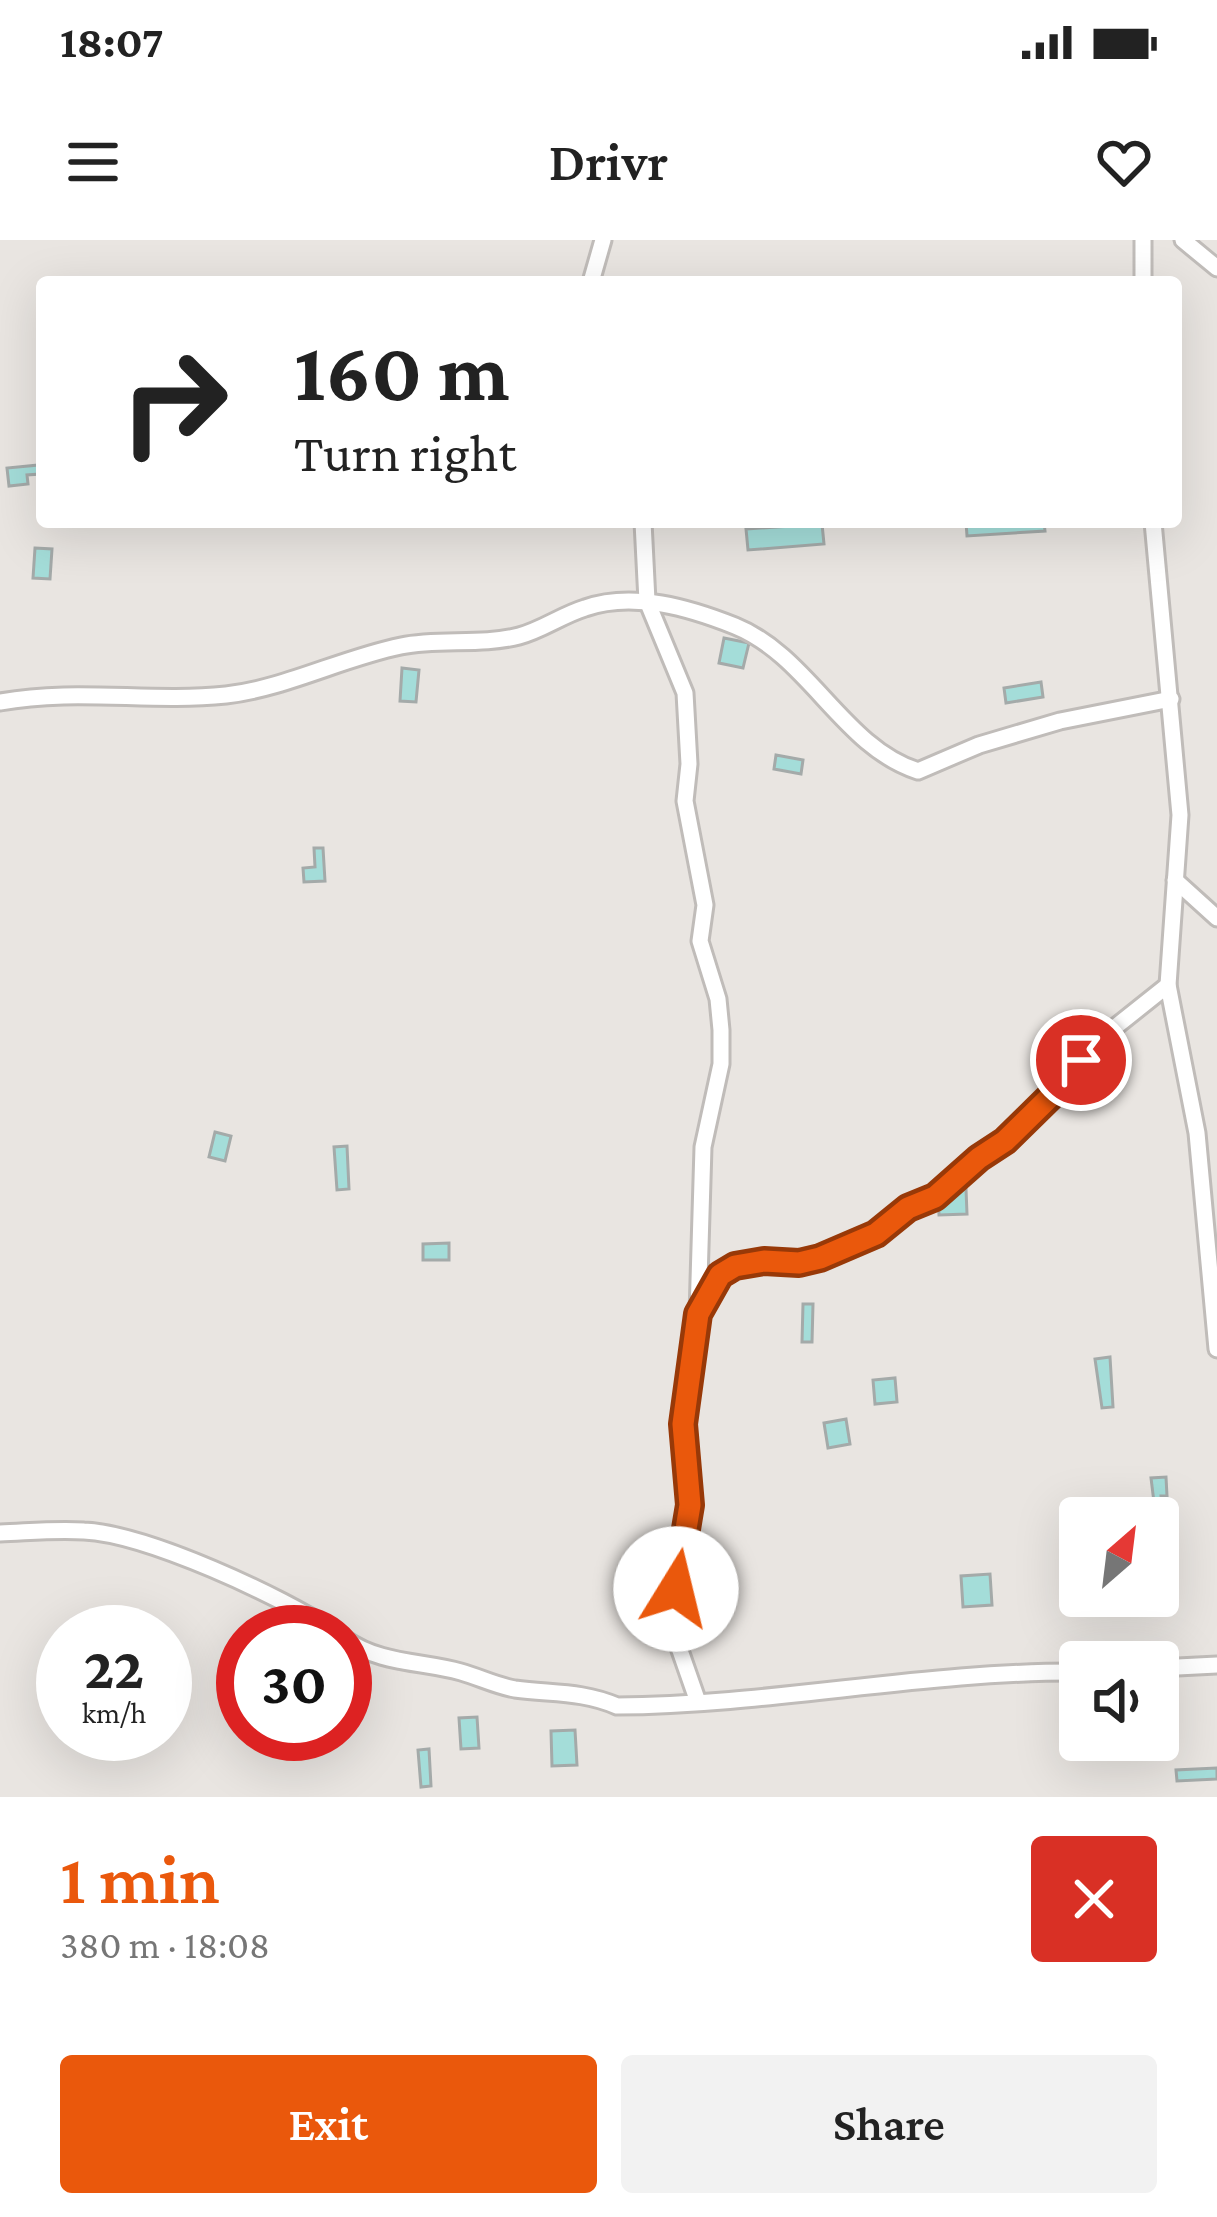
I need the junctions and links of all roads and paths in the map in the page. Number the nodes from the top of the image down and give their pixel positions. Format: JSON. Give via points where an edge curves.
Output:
{"nodes":[{"id":1,"x":603,"y":240,"type":"edge"},
{"id":2,"x":1143,"y":240,"type":"edge"},
{"id":3,"x":1183,"y":240,"type":"edge"},
{"id":4,"x":1217,"y":268,"type":"edge"},
{"id":5,"x":593,"y":276,"type":"edge"},
{"id":6,"x":1143,"y":276,"type":"edge"},
{"id":7,"x":643,"y":528,"type":"edge"},
{"id":8,"x":1154,"y":528,"type":"edge"},
{"id":9,"x":647,"y":601,"type":"junction"},
{"id":10,"x":1171,"y":699,"type":"junction"},
{"id":11,"x":0,"y":703,"type":"edge"},
{"id":12,"x":1175,"y":880,"type":"junction"},
{"id":13,"x":1217,"y":918,"type":"edge"},
{"id":14,"x":1168,"y":985,"type":"junction"},
{"id":15,"x":698,"y":1314,"type":"junction"},
{"id":16,"x":1217,"y":1349,"type":"edge"},
{"id":17,"x":0,"y":1533,"type":"edge"},
{"id":18,"x":288,"y":1605,"type":"edge"},
{"id":19,"x":372,"y":1654,"type":"edge"},
{"id":20,"x":1217,"y":1665,"type":"edge"},
{"id":21,"x":1179,"y":1667,"type":"edge"},
{"id":22,"x":1059,"y":1672,"type":"edge"},
{"id":23,"x":698,"y":1702,"type":"junction"}],
"edges":[{"from":1,"to":5,"type":"street"},
{"from":2,"to":6,"type":"street"},
{"from":3,"to":4,"type":"street"},
{"from":7,"to":9,"type":"street"},
{"from":8,"to":10,"type":"street"},
{"from":9,"to":10,"type":"street","via":[[737,627],[770,647],[881,753],[918,771],[1060,721]]},
{"from":9,"to":11,"type":"street","via":[[584,608],[517,637],[401,646],[229,694],[47,694]]},
{"from":9,"to":15,"type":"street","via":[[686,693],[685,801],[705,905],[700,940],[721,1030],[704,1147]]},
{"from":10,"to":12,"type":"street","via":[[1180,815]]},
{"from":12,"to":13,"type":"street"},
{"from":12,"to":14,"type":"street"},
{"from":14,"to":15,"type":"street","via":[[935,1197],[820,1258],[735,1266],[720,1275]]},
{"from":14,"to":16,"type":"street","via":[[1197,1133]]},
{"from":15,"to":23,"type":"street","via":[[683,1424],[690,1505],[672,1616]]},
{"from":17,"to":18,"type":"street","via":[[88,1531],[126,1539]]},
{"from":19,"to":23,"type":"street","via":[[616,1706]]},
{"from":20,"to":21,"type":"street"},
{"from":22,"to":23,"type":"street"}]}
